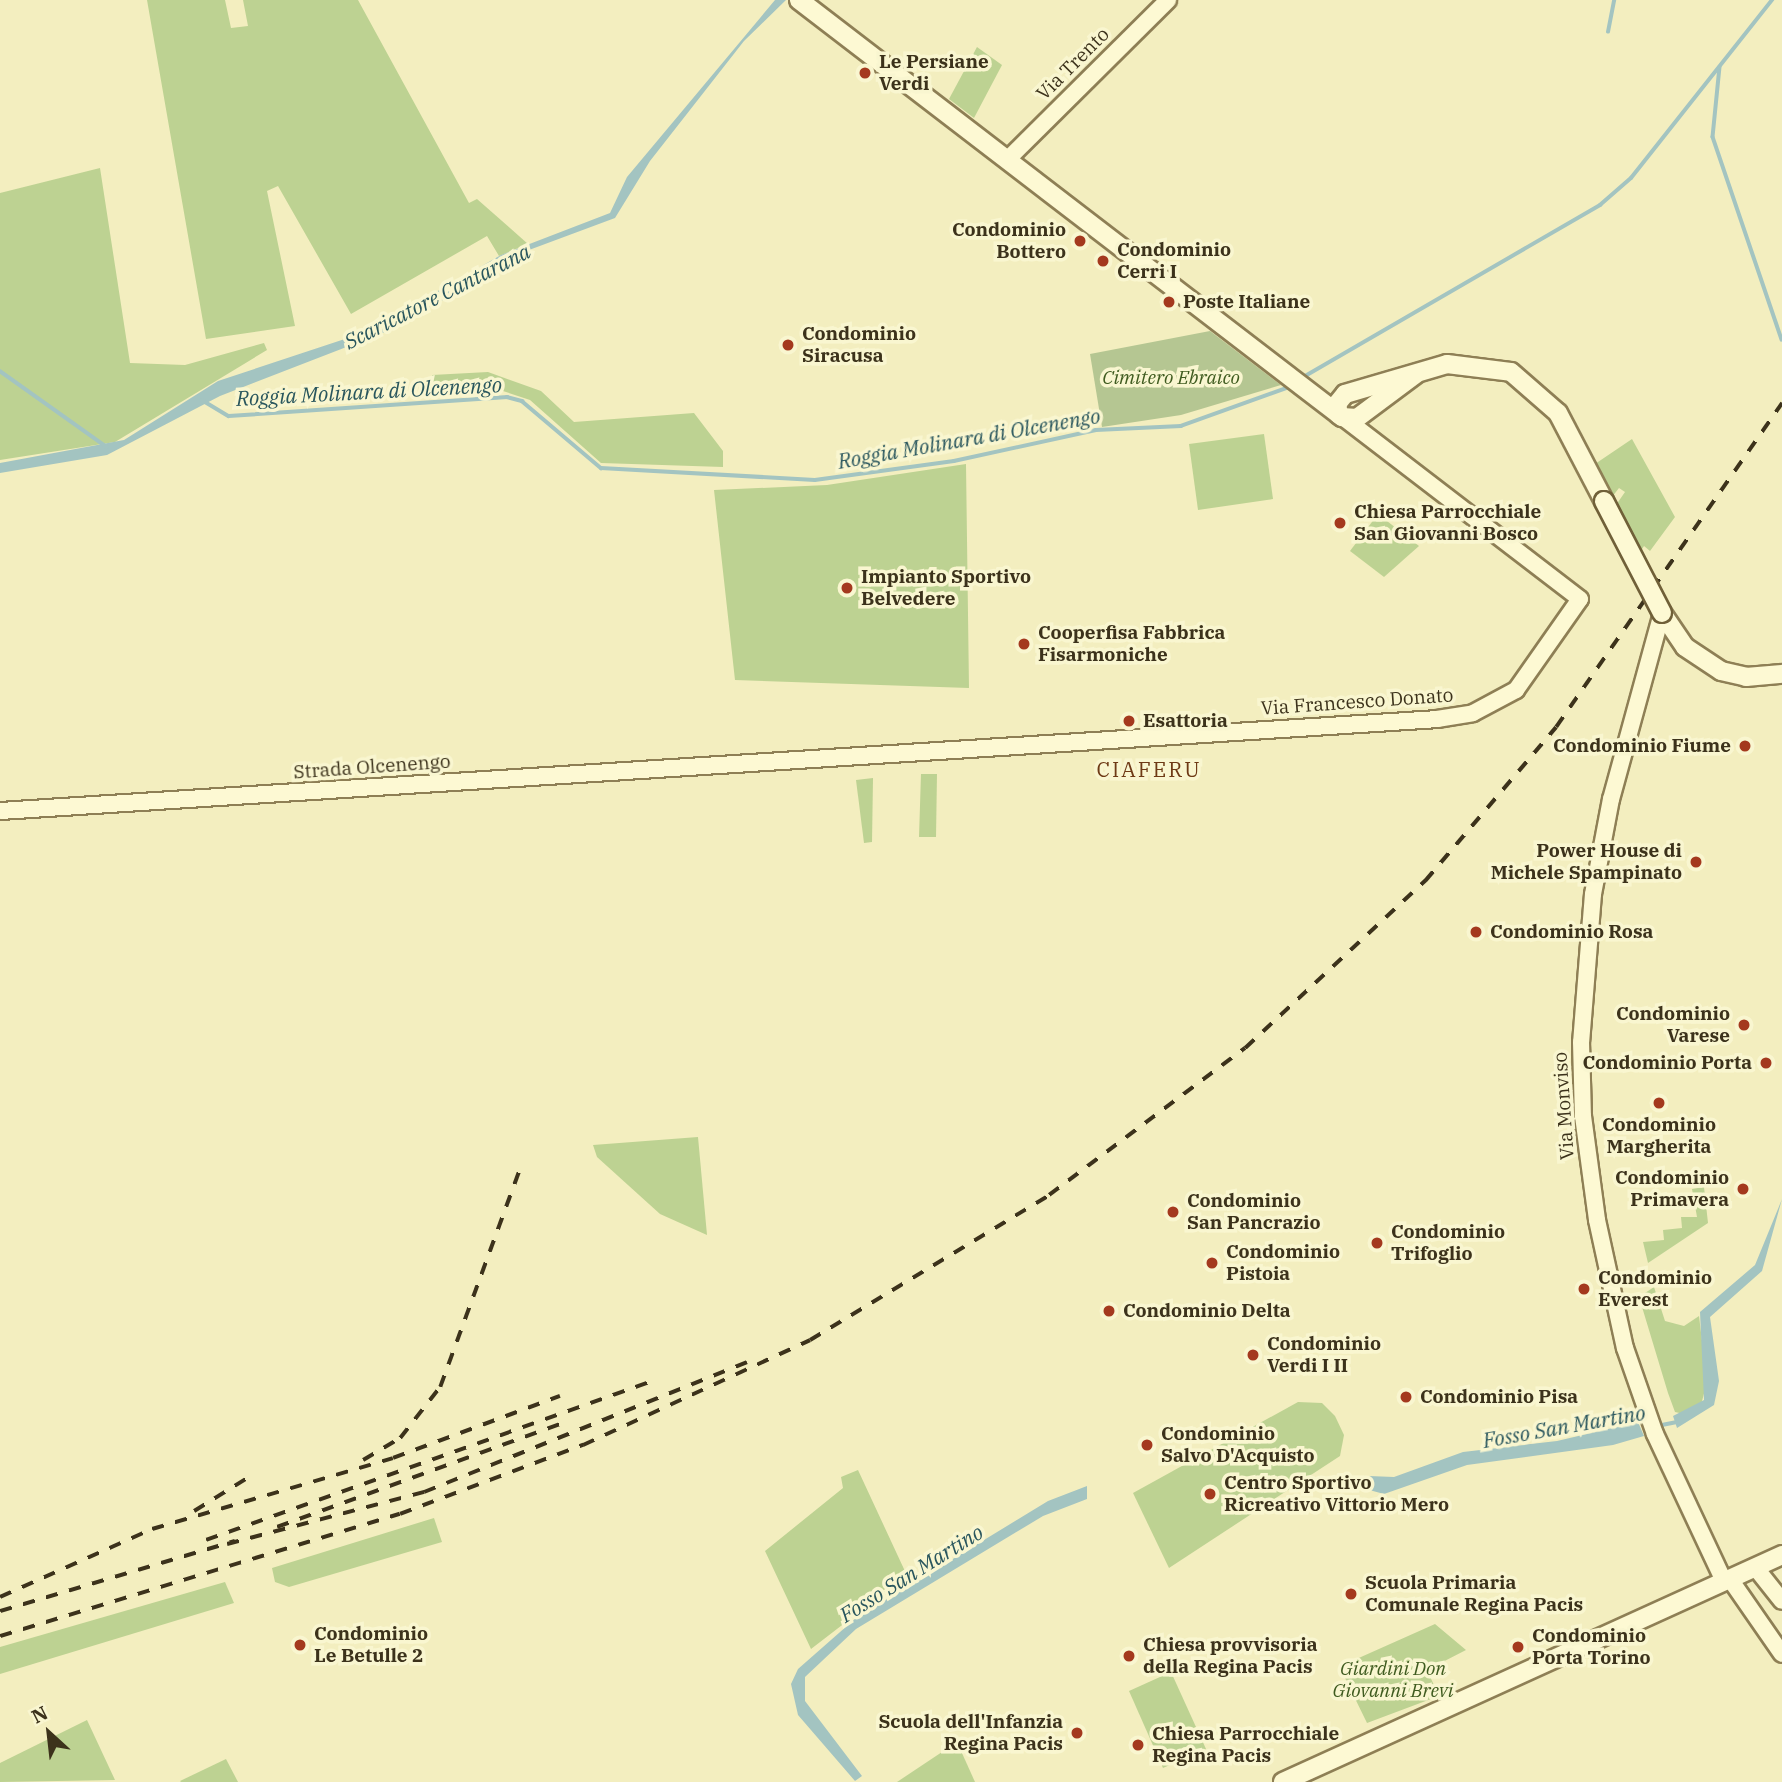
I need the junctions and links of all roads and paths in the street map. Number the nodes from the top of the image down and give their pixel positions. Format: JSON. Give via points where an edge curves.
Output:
{"nodes":[{"id":1,"x":799,"y":0,"type":"edge"},
{"id":2,"x":1168,"y":0,"type":"edge"},
{"id":3,"x":1009,"y":158,"type":"junction"},
{"id":4,"x":1416,"y":374,"type":"junction"},
{"id":5,"x":1300,"y":380,"type":"junction"},
{"id":6,"x":1349,"y":394,"type":"junction"},
{"id":7,"x":1363,"y":411,"type":"junction"},
{"id":8,"x":1342,"y":417,"type":"junction"},
{"id":9,"x":1377,"y":443,"type":"junction"},
{"id":10,"x":1662,"y":612,"type":"junction"},
{"id":11,"x":1782,"y":674,"type":"edge"},
{"id":12,"x":747,"y":763,"type":"joint"},
{"id":13,"x":0,"y":811,"type":"edge"},
{"id":14,"x":1782,"y":1555,"type":"edge"},
{"id":15,"x":1755,"y":1567,"type":"junction"},
{"id":16,"x":1727,"y":1580,"type":"junction"},
{"id":17,"x":1782,"y":1601,"type":"edge"},
{"id":18,"x":1782,"y":1654,"type":"edge"},
{"id":19,"x":1283,"y":1782,"type":"edge"}],
"edges":[{"from":1,"to":3,"type":"main road"},
{"from":2,"to":3,"type":"street","name":"Via Trento"},
{"from":3,"to":5,"type":"main road"},
{"from":4,"to":6,"type":"main road"},
{"from":4,"to":7,"type":"main road"},
{"from":4,"to":10,"type":"main road","bridge":true,"via":[[1468,363],[1511,372],[1546,398],[1579,451]]},
{"from":5,"to":6,"type":"main road"},
{"from":5,"to":8,"type":"main road"},
{"from":6,"to":7,"type":"main road"},
{"from":6,"to":8,"type":"main road","via":[[1337,404]]},
{"from":7,"to":8,"type":"main road"},
{"from":7,"to":9,"type":"street"},
{"from":8,"to":9,"type":"street"},
{"from":9,"to":12,"type":"street","name":"Via Francesco Donato","via":[[1580,599],[1516,690],[1464,715]]},
{"from":10,"to":11,"type":"main road","via":[[1685,647],[1721,671],[1746,677]]},
{"from":10,"to":16,"type":"street","name":"Via Monviso","via":[[1632,715],[1593,894],[1582,1079],[1597,1220],[1625,1348],[1652,1427]]},
{"from":12,"to":13,"type":"street","name":"Strada Olcenengo"},
{"from":14,"to":15,"type":"main road"},
{"from":15,"to":16,"type":"main road"},
{"from":15,"to":17,"type":"street"},
{"from":16,"to":18,"type":"street","name":"Via Monviso"},
{"from":16,"to":19,"type":"main road"}]}
